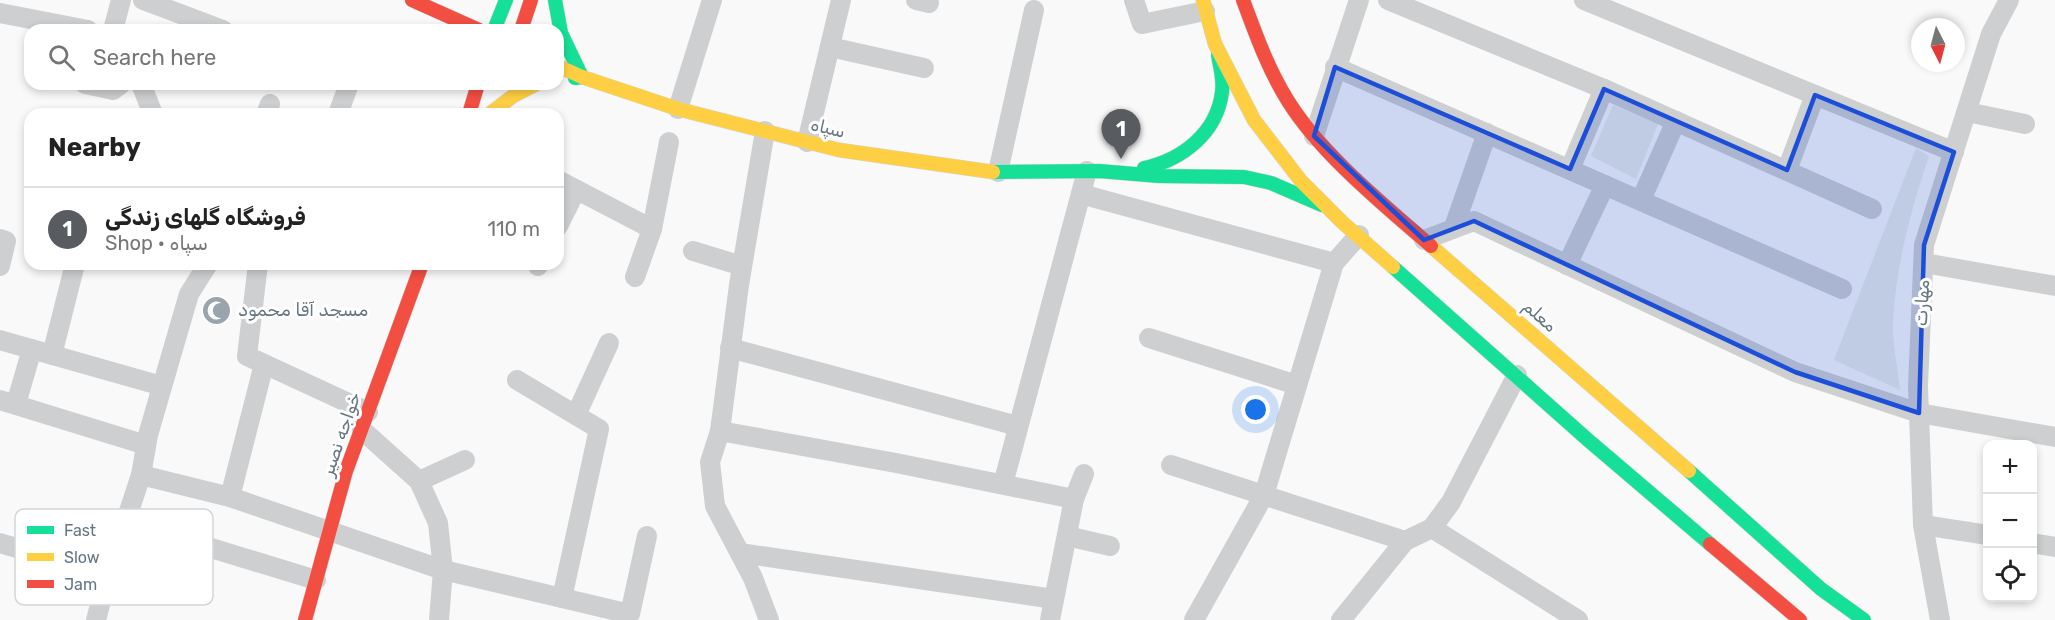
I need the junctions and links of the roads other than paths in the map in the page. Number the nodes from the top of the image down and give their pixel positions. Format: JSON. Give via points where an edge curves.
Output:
{"nodes":[{"id":1,"x":121,"y":0,"type":"edge"},
{"id":2,"x":143,"y":0,"type":"edge"},
{"id":3,"x":506,"y":0,"type":"edge"},
{"id":4,"x":531,"y":0,"type":"edge"},
{"id":5,"x":555,"y":0,"type":"edge"},
{"id":6,"x":712,"y":0,"type":"edge"},
{"id":7,"x":841,"y":0,"type":"edge"},
{"id":8,"x":1134,"y":0,"type":"edge"},
{"id":9,"x":1243,"y":0,"type":"edge"},
{"id":10,"x":1359,"y":0,"type":"edge"},
{"id":11,"x":1388,"y":0,"type":"edge"},
{"id":12,"x":1584,"y":0,"type":"edge"},
{"id":13,"x":2009,"y":0,"type":"edge"},
{"id":14,"x":424,"y":1,"type":"edge"},
{"id":15,"x":1204,"y":6,"type":"edge"},
{"id":16,"x":1034,"y":10,"type":"dead end"},
{"id":17,"x":0,"y":13,"type":"edge"},
{"id":18,"x":433,"y":21,"type":"dead end"},
{"id":19,"x":57,"y":24,"type":"edge"},
{"id":20,"x":115,"y":24,"type":"edge"},
{"id":21,"x":207,"y":24,"type":"edge"},
{"id":22,"x":468,"y":24,"type":"edge"},
{"id":23,"x":496,"y":24,"type":"edge"},
{"id":24,"x":523,"y":24,"type":"edge"},
{"id":25,"x":559,"y":24,"type":"edge"},
{"id":26,"x":564,"y":39,"type":"edge"},
{"id":27,"x":1215,"y":44,"type":"junction"},
{"id":28,"x":830,"y":47,"type":"junction"},
{"id":29,"x":1335,"y":67,"type":"junction"},
{"id":30,"x":924,"y":68,"type":"dead end"},
{"id":31,"x":564,"y":69,"type":"edge"},
{"id":32,"x":582,"y":77,"type":"junction"},
{"id":33,"x":564,"y":79,"type":"edge"},
{"id":34,"x":1604,"y":89,"type":"junction"},
{"id":35,"x":143,"y":90,"type":"edge"},
{"id":36,"x":347,"y":90,"type":"edge"},
{"id":37,"x":463,"y":90,"type":"edge"},
{"id":38,"x":476,"y":90,"type":"edge"},
{"id":39,"x":500,"y":90,"type":"edge"},
{"id":40,"x":524,"y":90,"type":"edge"},
{"id":41,"x":1815,"y":95,"type":"junction"},
{"id":42,"x":151,"y":108,"type":"edge"},
{"id":43,"x":340,"y":108,"type":"edge"},
{"id":44,"x":468,"y":108,"type":"edge"},
{"id":45,"x":470,"y":108,"type":"edge"},
{"id":46,"x":493,"y":108,"type":"edge"},
{"id":47,"x":497,"y":108,"type":"edge"},
{"id":48,"x":678,"y":109,"type":"junction"},
{"id":49,"x":1967,"y":112,"type":"junction"},
{"id":50,"x":1676,"y":121,"type":"junction"},
{"id":51,"x":2025,"y":124,"type":"dead end"},
{"id":52,"x":765,"y":131,"type":"junction"},
{"id":53,"x":1487,"y":133,"type":"junction"},
{"id":54,"x":1314,"y":136,"type":"junction"},
{"id":55,"x":669,"y":142,"type":"dead end"},
{"id":56,"x":807,"y":142,"type":"junction"},
{"id":57,"x":1954,"y":152,"type":"junction"},
{"id":58,"x":1570,"y":169,"type":"junction"},
{"id":59,"x":1786,"y":170,"type":"junction"},
{"id":60,"x":1093,"y":171,"type":"junction"},
{"id":61,"x":998,"y":172,"type":"junction"},
{"id":62,"x":564,"y":183,"type":"edge"},
{"id":63,"x":1605,"y":184,"type":"junction"},
{"id":64,"x":576,"y":190,"type":"junction"},
{"id":65,"x":1081,"y":194,"type":"junction"},
{"id":66,"x":1641,"y":201,"type":"junction"},
{"id":67,"x":1326,"y":207,"type":"junction"},
{"id":68,"x":1872,"y":209,"type":"dead end"},
{"id":69,"x":564,"y":214,"type":"edge"},
{"id":70,"x":1454,"y":227,"type":"junction"},
{"id":71,"x":652,"y":229,"type":"junction"},
{"id":72,"x":1359,"y":235,"type":"junction"},
{"id":73,"x":0,"y":239,"type":"edge"},
{"id":74,"x":1424,"y":240,"type":"junction"},
{"id":75,"x":693,"y":251,"type":"dead end"},
{"id":76,"x":1334,"y":263,"type":"junction"},
{"id":77,"x":1924,"y":263,"type":"junction"},
{"id":78,"x":1567,"y":264,"type":"junction"},
{"id":79,"x":0,"y":266,"type":"edge"},
{"id":80,"x":742,"y":266,"type":"junction"},
{"id":81,"x":73,"y":270,"type":"edge"},
{"id":82,"x":204,"y":270,"type":"edge"},
{"id":83,"x":257,"y":270,"type":"edge"},
{"id":84,"x":420,"y":270,"type":"edge"},
{"id":85,"x":634,"y":277,"type":"dead end"},
{"id":86,"x":2055,"y":286,"type":"edge"},
{"id":87,"x":1842,"y":289,"type":"dead end"},
{"id":88,"x":1149,"y":338,"type":"dead end"},
{"id":89,"x":0,"y":340,"type":"edge"},
{"id":90,"x":609,"y":344,"type":"dead end"},
{"id":91,"x":730,"y":348,"type":"junction"},
{"id":92,"x":32,"y":349,"type":"junction"},
{"id":93,"x":52,"y":355,"type":"junction"},
{"id":94,"x":264,"y":364,"type":"junction"},
{"id":95,"x":1517,"y":375,"type":"junction"},
{"id":96,"x":517,"y":380,"type":"dead end"},
{"id":97,"x":1297,"y":385,"type":"junction"},
{"id":98,"x":162,"y":386,"type":"junction"},
{"id":99,"x":8,"y":402,"type":"edge"},
{"id":100,"x":1919,"y":413,"type":"junction"},
{"id":101,"x":576,"y":415,"type":"junction"},
{"id":102,"x":364,"y":421,"type":"junction"},
{"id":103,"x":1018,"y":426,"type":"junction"},
{"id":104,"x":720,"y":431,"type":"junction"},
{"id":105,"x":1604,"y":431,"type":"dead end"},
{"id":106,"x":2055,"y":437,"type":"edge"},
{"id":107,"x":1588,"y":440,"type":"junction"},
{"id":108,"x":146,"y":445,"type":"junction"},
{"id":109,"x":465,"y":460,"type":"dead end"},
{"id":110,"x":1171,"y":465,"type":"dead end"},
{"id":111,"x":1669,"y":471,"type":"dead end"},
{"id":112,"x":1084,"y":474,"type":"dead end"},
{"id":113,"x":141,"y":475,"type":"junction"},
{"id":114,"x":419,"y":481,"type":"junction"},
{"id":115,"x":1002,"y":484,"type":"junction"},
{"id":116,"x":1707,"y":486,"type":"junction"},
{"id":117,"x":1264,"y":495,"type":"junction"},
{"id":118,"x":230,"y":496,"type":"junction"},
{"id":119,"x":1074,"y":499,"type":"junction"},
{"id":120,"x":130,"y":509,"type":"edge"},
{"id":121,"x":1923,"y":525,"type":"junction"},
{"id":122,"x":1432,"y":528,"type":"junction"},
{"id":123,"x":329,"y":532,"type":"junction"},
{"id":124,"x":1983,"y":534,"type":"edge"},
{"id":125,"x":647,"y":536,"type":"dead end"},
{"id":126,"x":1067,"y":536,"type":"junction"},
{"id":127,"x":1405,"y":541,"type":"junction"},
{"id":128,"x":0,"y":543,"type":"edge"},
{"id":129,"x":2037,"y":544,"type":"edge"},
{"id":130,"x":15,"y":546,"type":"edge"},
{"id":131,"x":1110,"y":546,"type":"dead end"},
{"id":132,"x":2055,"y":546,"type":"edge"},
{"id":133,"x":213,"y":549,"type":"edge"},
{"id":134,"x":740,"y":553,"type":"junction"},
{"id":135,"x":443,"y":570,"type":"junction"},
{"id":136,"x":316,"y":580,"type":"junction"},
{"id":137,"x":562,"y":598,"type":"junction"},
{"id":138,"x":1054,"y":599,"type":"junction"},
{"id":139,"x":100,"y":605,"type":"edge"},
{"id":140,"x":596,"y":613,"type":"edge"},
{"id":141,"x":96,"y":620,"type":"edge"},
{"id":142,"x":305,"y":620,"type":"edge"},
{"id":143,"x":439,"y":620,"type":"edge"},
{"id":144,"x":769,"y":620,"type":"edge"},
{"id":145,"x":1050,"y":620,"type":"edge"},
{"id":146,"x":1194,"y":620,"type":"edge"},
{"id":147,"x":1341,"y":620,"type":"edge"},
{"id":148,"x":1578,"y":620,"type":"edge"},
{"id":149,"x":1800,"y":620,"type":"edge"},
{"id":150,"x":1864,"y":620,"type":"edge"},
{"id":151,"x":1940,"y":620,"type":"edge"}],
"edges":[{"from":1,"to":20,"type":"street"},
{"from":2,"to":21,"type":"street"},
{"from":3,"to":23,"type":"main road"},
{"from":4,"to":24,"type":"main road"},
{"from":5,"to":25,"type":"main road"},
{"from":6,"to":48,"type":"street"},
{"from":7,"to":28,"type":"street"},
{"from":8,"to":15,"type":"street","via":[[1142,24]]},
{"from":9,"to":54,"type":"main road","name":"معلم","via":[[1267,64]]},
{"from":10,"to":29,"type":"street"},
{"from":11,"to":34,"type":"street"},
{"from":12,"to":41,"type":"street"},
{"from":13,"to":49,"type":"street","name":"مهارت","via":[[1991,34]]},
{"from":14,"to":18,"type":"main road"},
{"from":14,"to":22,"type":"main road"},
{"from":15,"to":27,"type":"main road"},
{"from":16,"to":61,"type":"street"},
{"from":17,"to":19,"type":"street"},
{"from":26,"to":32,"type":"main road"},
{"from":27,"to":60,"type":"main road","via":[[1222,95],[1214,118],[1200,139],[1160,166]]},
{"from":27,"to":67,"type":"main road","via":[[1254,120],[1301,182]]},
{"from":28,"to":30,"type":"street"},
{"from":28,"to":56,"type":"street"},
{"from":29,"to":53,"type":"street"},
{"from":29,"to":54,"type":"street"},
{"from":31,"to":32,"type":"main road","name":"سپاه"},
{"from":32,"to":33,"type":"main road"},
{"from":32,"to":48,"type":"main road","name":"سپاه"},
{"from":34,"to":50,"type":"street"},
{"from":34,"to":58,"type":"street"},
{"from":35,"to":42,"type":"street"},
{"from":36,"to":43,"type":"street"},
{"from":37,"to":44,"type":"main road"},
{"from":38,"to":45,"type":"main road"},
{"from":39,"to":46,"type":"main road"},
{"from":40,"to":47,"type":"main road"},
{"from":41,"to":57,"type":"street"},
{"from":41,"to":59,"type":"street"},
{"from":48,"to":52,"type":"main road","name":"سپاه"},
{"from":49,"to":51,"type":"street"},
{"from":49,"to":57,"type":"street","name":"مهارت"},
{"from":50,"to":59,"type":"street"},
{"from":50,"to":66,"type":"street"},
{"from":52,"to":56,"type":"main road","name":"سپاه"},
{"from":52,"to":80,"type":"street"},
{"from":53,"to":58,"type":"street"},
{"from":53,"to":70,"type":"street"},
{"from":54,"to":74,"type":"main road","name":"معلم","via":[[1370,194]]},
{"from":55,"to":71,"type":"street"},
{"from":56,"to":61,"type":"main road","name":"سپاه"},
{"from":57,"to":77,"type":"street","name":"مهارت","via":[[1924,245]]},
{"from":58,"to":63,"type":"street"},
{"from":59,"to":68,"type":"street"},
{"from":60,"to":61,"type":"main road","name":"سپاه"},
{"from":60,"to":65,"type":"street"},
{"from":60,"to":67,"type":"main road","via":[[1244,177],[1271,183]]},
{"from":62,"to":64,"type":"street"},
{"from":63,"to":66,"type":"street"},
{"from":63,"to":78,"type":"street"},
{"from":64,"to":69,"type":"street"},
{"from":64,"to":71,"type":"street"},
{"from":65,"to":76,"type":"street"},
{"from":65,"to":103,"type":"street"},
{"from":66,"to":87,"type":"street"},
{"from":67,"to":72,"type":"main road"},
{"from":70,"to":74,"type":"street"},
{"from":70,"to":78,"type":"street","via":[[1474,221]]},
{"from":71,"to":85,"type":"street"},
{"from":72,"to":76,"type":"street"},
{"from":72,"to":95,"type":"main road"},
{"from":73,"to":79,"type":"street","via":[[6,241]]},
{"from":74,"to":116,"type":"main road","name":"معلم"},
{"from":75,"to":80,"type":"street"},
{"from":76,"to":97,"type":"street"},
{"from":77,"to":86,"type":"street"},
{"from":77,"to":100,"type":"street","name":"مهارت"},
{"from":78,"to":100,"type":"street","via":[[1795,372]]},
{"from":80,"to":91,"type":"street"},
{"from":81,"to":93,"type":"street"},
{"from":82,"to":98,"type":"street","via":[[189,294]]},
{"from":83,"to":94,"type":"street","via":[[247,356]]},
{"from":84,"to":102,"type":"main road","name":"خواجه نصیر"},
{"from":88,"to":97,"type":"street"},
{"from":89,"to":92,"type":"street"},
{"from":90,"to":101,"type":"street"},
{"from":91,"to":103,"type":"street"},
{"from":91,"to":104,"type":"street"},
{"from":92,"to":93,"type":"street"},
{"from":92,"to":99,"type":"street"},
{"from":93,"to":98,"type":"street"},
{"from":94,"to":102,"type":"street"},
{"from":94,"to":118,"type":"street"},
{"from":95,"to":107,"type":"main road"},
{"from":95,"to":122,"type":"street","via":[[1452,502]]},
{"from":96,"to":101,"type":"street"},
{"from":97,"to":117,"type":"street"},
{"from":98,"to":108,"type":"street"},
{"from":99,"to":108,"type":"street"},
{"from":100,"to":106,"type":"street"},
{"from":100,"to":121,"type":"street","name":"مهارت"},
{"from":101,"to":137,"type":"street","via":[[599,429]]},
{"from":102,"to":114,"type":"street"},
{"from":102,"to":123,"type":"main road","name":"خواجه نصیر"},
{"from":103,"to":115,"type":"street"},
{"from":104,"to":115,"type":"street"},
{"from":104,"to":134,"type":"street","via":[[710,462],[715,506]]},
{"from":105,"to":107,"type":"main road"},
{"from":107,"to":149,"type":"main road"},
{"from":108,"to":113,"type":"street"},
{"from":109,"to":114,"type":"street"},
{"from":110,"to":117,"type":"street"},
{"from":111,"to":116,"type":"main road","via":[[1683,480]]},
{"from":112,"to":119,"type":"street"},
{"from":113,"to":118,"type":"street"},
{"from":113,"to":120,"type":"street"},
{"from":114,"to":135,"type":"street","via":[[438,524]]},
{"from":115,"to":119,"type":"street"},
{"from":116,"to":150,"type":"main road","name":"معلم","via":[[1821,589]]},
{"from":117,"to":127,"type":"street"},
{"from":117,"to":146,"type":"street"},
{"from":118,"to":123,"type":"street"},
{"from":119,"to":126,"type":"street"},
{"from":121,"to":124,"type":"street"},
{"from":121,"to":151,"type":"street","name":"مهارت"},
{"from":122,"to":127,"type":"street"},
{"from":122,"to":148,"type":"street"},
{"from":123,"to":135,"type":"street"},
{"from":123,"to":136,"type":"main road","name":"خواجه نصیر"},
{"from":125,"to":140,"type":"street","via":[[630,614]]},
{"from":126,"to":131,"type":"street"},
{"from":126,"to":138,"type":"street"},
{"from":127,"to":147,"type":"street"},
{"from":128,"to":130,"type":"street"},
{"from":129,"to":132,"type":"street"},
{"from":133,"to":136,"type":"street"},
{"from":134,"to":138,"type":"street"},
{"from":134,"to":144,"type":"street"},
{"from":135,"to":137,"type":"street"},
{"from":135,"to":143,"type":"street"},
{"from":136,"to":142,"type":"main road","name":"خواجه نصیر"},
{"from":137,"to":140,"type":"street"},
{"from":138,"to":145,"type":"street"},
{"from":139,"to":141,"type":"street"}]}
